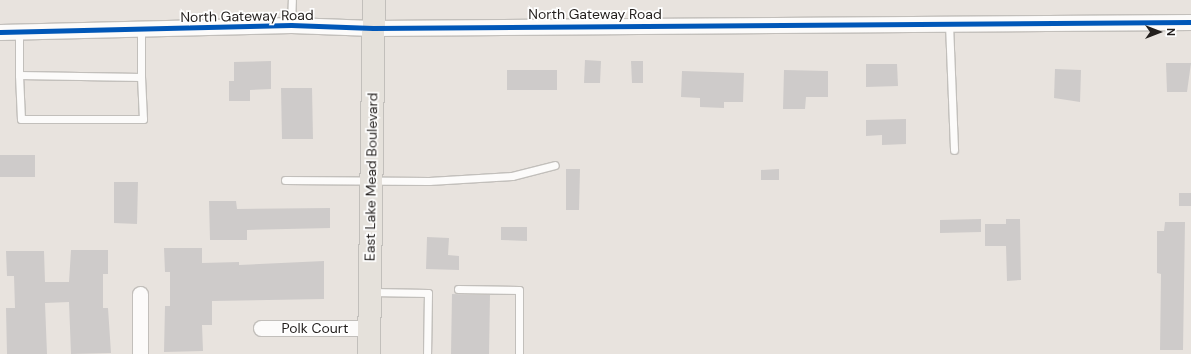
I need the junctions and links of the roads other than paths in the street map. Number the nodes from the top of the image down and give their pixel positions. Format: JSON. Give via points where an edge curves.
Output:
{"nodes":[{"id":1,"x":292,"y":0,"type":"edge"},
{"id":2,"x":374,"y":0,"type":"edge"},
{"id":3,"x":1191,"y":22,"type":"edge"},
{"id":4,"x":949,"y":24,"type":"junction"},
{"id":5,"x":292,"y":25,"type":"junction"},
{"id":6,"x":373,"y":28,"type":"junction"},
{"id":7,"x":141,"y":31,"type":"junction"},
{"id":8,"x":0,"y":32,"type":"edge"},
{"id":9,"x":19,"y":32,"type":"junction"},
{"id":10,"x":19,"y":75,"type":"junction"},
{"id":11,"x":141,"y":76,"type":"junction"},
{"id":12,"x":954,"y":150,"type":"dead end"},
{"id":13,"x":555,"y":165,"type":"dead end"},
{"id":14,"x":284,"y":180,"type":"dead end"},
{"id":15,"x":371,"y":182,"type":"junction"},
{"id":16,"x":458,"y":289,"type":"dead end"},
{"id":17,"x":370,"y":292,"type":"junction"},
{"id":18,"x":140,"y":294,"type":"dead end"},
{"id":19,"x":261,"y":328,"type":"dead end"},
{"id":20,"x":369,"y":328,"type":"junction"},
{"id":21,"x":140,"y":354,"type":"edge"},
{"id":22,"x":369,"y":354,"type":"edge"},
{"id":23,"x":428,"y":354,"type":"edge"},
{"id":24,"x":519,"y":354,"type":"edge"}],
"edges":[{"from":1,"to":5,"type":"lane"},
{"from":2,"to":6,"type":"main road","name":"East Lake Mead Boulevard"},
{"from":3,"to":4,"type":"street","name":"North Gateway Road"},
{"from":4,"to":6,"type":"street","name":"North Gateway Road"},
{"from":4,"to":12,"type":"lane"},
{"from":5,"to":6,"type":"street","name":"North Gateway Road"},
{"from":5,"to":7,"type":"street","name":"North Gateway Road"},
{"from":6,"to":15,"type":"main road","name":"East Lake Mead Boulevard"},
{"from":7,"to":9,"type":"street","name":"North Gateway Road"},
{"from":7,"to":11,"type":"lane"},
{"from":8,"to":9,"type":"street","name":"North Gateway Road"},
{"from":9,"to":10,"type":"lane"},
{"from":10,"to":11,"type":"lane"},
{"from":10,"to":11,"type":"lane","via":[[21,119],[143,119]]},
{"from":13,"to":15,"type":"lane","via":[[512,176]]},
{"from":14,"to":15,"type":"lane"},
{"from":15,"to":17,"type":"main road","name":"East Lake Mead Boulevard"},
{"from":16,"to":24,"type":"lane","via":[[519,290]]},
{"from":17,"to":20,"type":"main road","name":"East Lake Mead Boulevard"},
{"from":17,"to":23,"type":"lane","via":[[428,293]]},
{"from":18,"to":21,"type":"street"},
{"from":19,"to":20,"type":"street","name":"Polk Court"},
{"from":20,"to":22,"type":"main road","name":"East Lake Mead Boulevard"}]}
